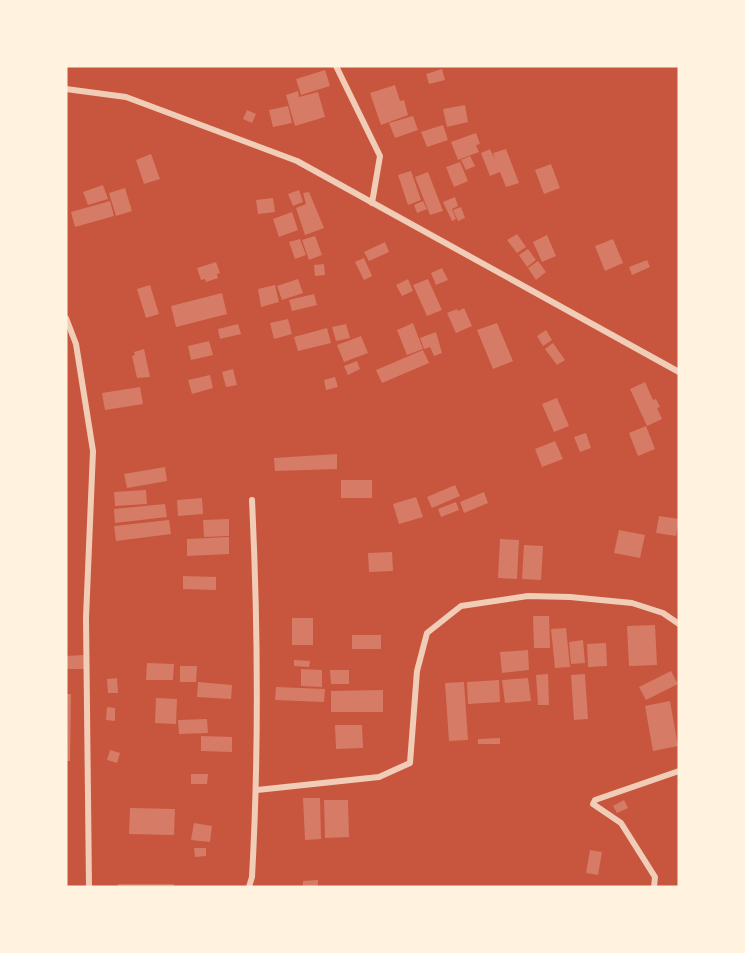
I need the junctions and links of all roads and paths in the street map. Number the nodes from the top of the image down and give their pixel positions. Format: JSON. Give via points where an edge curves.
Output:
{"nodes":[{"id":1,"x":336,"y":66,"type":"edge"},
{"id":2,"x":66,"y":88,"type":"edge"},
{"id":3,"x":372,"y":203,"type":"junction"},
{"id":4,"x":66,"y":318,"type":"edge"},
{"id":5,"x":679,"y":372,"type":"edge"},
{"id":6,"x":252,"y":500,"type":"dead end"},
{"id":7,"x":679,"y":624,"type":"edge"},
{"id":8,"x":679,"y":771,"type":"edge"},
{"id":9,"x":257,"y":790,"type":"junction"},
{"id":10,"x":89,"y":887,"type":"edge"},
{"id":11,"x":249,"y":887,"type":"edge"},
{"id":12,"x":654,"y":887,"type":"edge"}],
"edges":[{"from":1,"to":3,"type":"street","via":[[380,156]]},
{"from":2,"to":3,"type":"street","via":[[126,97],[220,131],[297,161]]},
{"from":3,"to":5,"type":"street"},
{"from":4,"to":10,"type":"street","via":[[76,344],[93,451],[86,618]]},
{"from":6,"to":9,"type":"street","via":[[257,608]]},
{"from":7,"to":9,"type":"street","via":[[632,603],[570,597],[528,596],[461,606],[427,633],[417,671],[410,763],[379,777]]},
{"from":8,"to":12,"type":"street","via":[[595,800],[593,804],[621,823],[655,878]]},
{"from":9,"to":11,"type":"street"}]}
